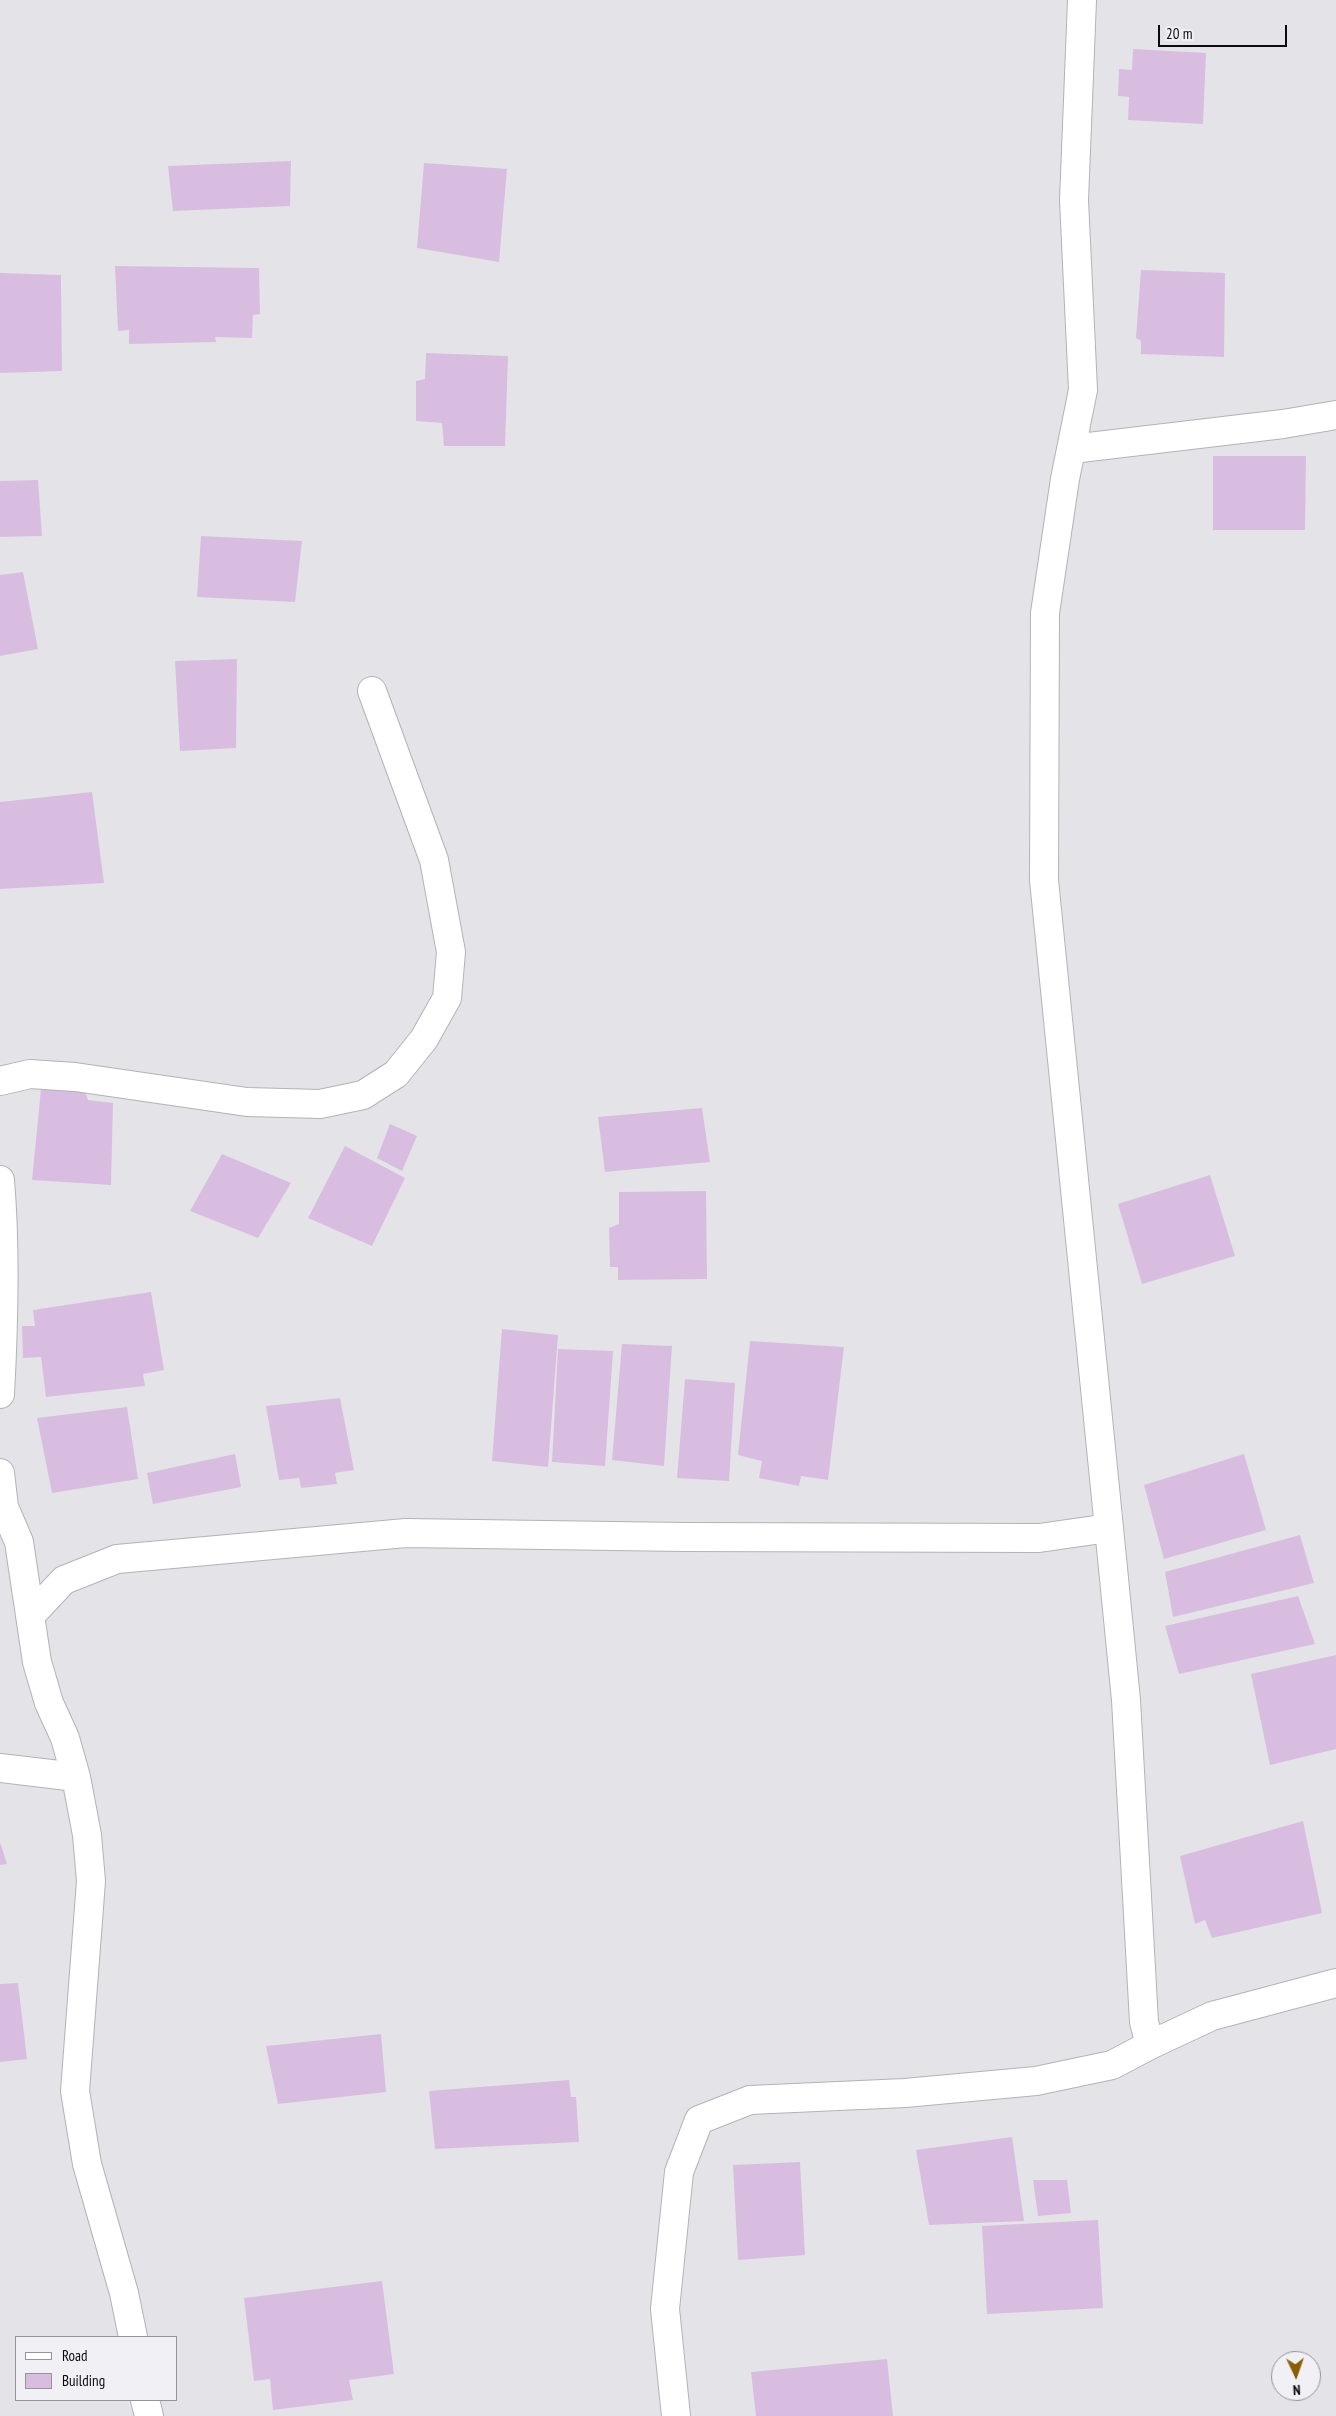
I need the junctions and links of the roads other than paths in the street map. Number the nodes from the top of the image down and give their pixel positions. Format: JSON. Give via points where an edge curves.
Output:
{"nodes":[{"id":1,"x":1082,"y":0,"type":"edge"},
{"id":2,"x":1336,"y":414,"type":"edge"},
{"id":3,"x":1072,"y":449,"type":"junction"},
{"id":4,"x":372,"y":691,"type":"dead end"},
{"id":5,"x":0,"y":1081,"type":"edge"},
{"id":6,"x":0,"y":1180,"type":"edge"},
{"id":7,"x":2,"y":1270,"type":"edge"},
{"id":8,"x":0,"y":1394,"type":"edge"},
{"id":9,"x":0,"y":1473,"type":"edge"},
{"id":10,"x":1109,"y":1528,"type":"junction"},
{"id":11,"x":31,"y":1615,"type":"junction"},
{"id":12,"x":0,"y":1768,"type":"edge"},
{"id":13,"x":76,"y":1777,"type":"junction"},
{"id":14,"x":1336,"y":1983,"type":"edge"},
{"id":15,"x":1150,"y":2045,"type":"junction"},
{"id":16,"x":133,"y":2336,"type":"edge"},
{"id":17,"x":145,"y":2401,"type":"edge"},
{"id":18,"x":149,"y":2416,"type":"edge"},
{"id":19,"x":676,"y":2416,"type":"edge"}],
"edges":[{"from":1,"to":3,"type":"street","via":[[1074,200],[1083,390]]},
{"from":2,"to":3,"type":"street","via":[[1283,424]]},
{"from":3,"to":10,"type":"street","via":[[1044,613],[1044,880]]},
{"from":4,"to":5,"type":"street","via":[[434,860],[451,952],[447,998],[424,1039],[396,1074],[363,1095],[320,1104],[247,1102],[75,1077],[30,1074]]},
{"from":6,"to":7,"type":"street"},
{"from":7,"to":8,"type":"street","via":[[5,1303]]},
{"from":9,"to":11,"type":"street","via":[[4,1507],[19,1542]]},
{"from":10,"to":11,"type":"street","via":[[1039,1538],[406,1533],[118,1559],[64,1580]]},
{"from":10,"to":15,"type":"street","via":[[1126,1700],[1144,2022]]},
{"from":11,"to":13,"type":"street","via":[[37,1662],[46,1695],[65,1738]]},
{"from":12,"to":13,"type":"street"},
{"from":13,"to":16,"type":"street","via":[[87,1835],[91,1881],[76,2092],[87,2164],[124,2293]]},
{"from":14,"to":15,"type":"street","via":[[1212,2016]]},
{"from":15,"to":19,"type":"street","via":[[1112,2065],[1036,2081],[905,2093],[750,2100],[699,2120],[679,2172],[665,2309]]},
{"from":17,"to":18,"type":"street"}]}
